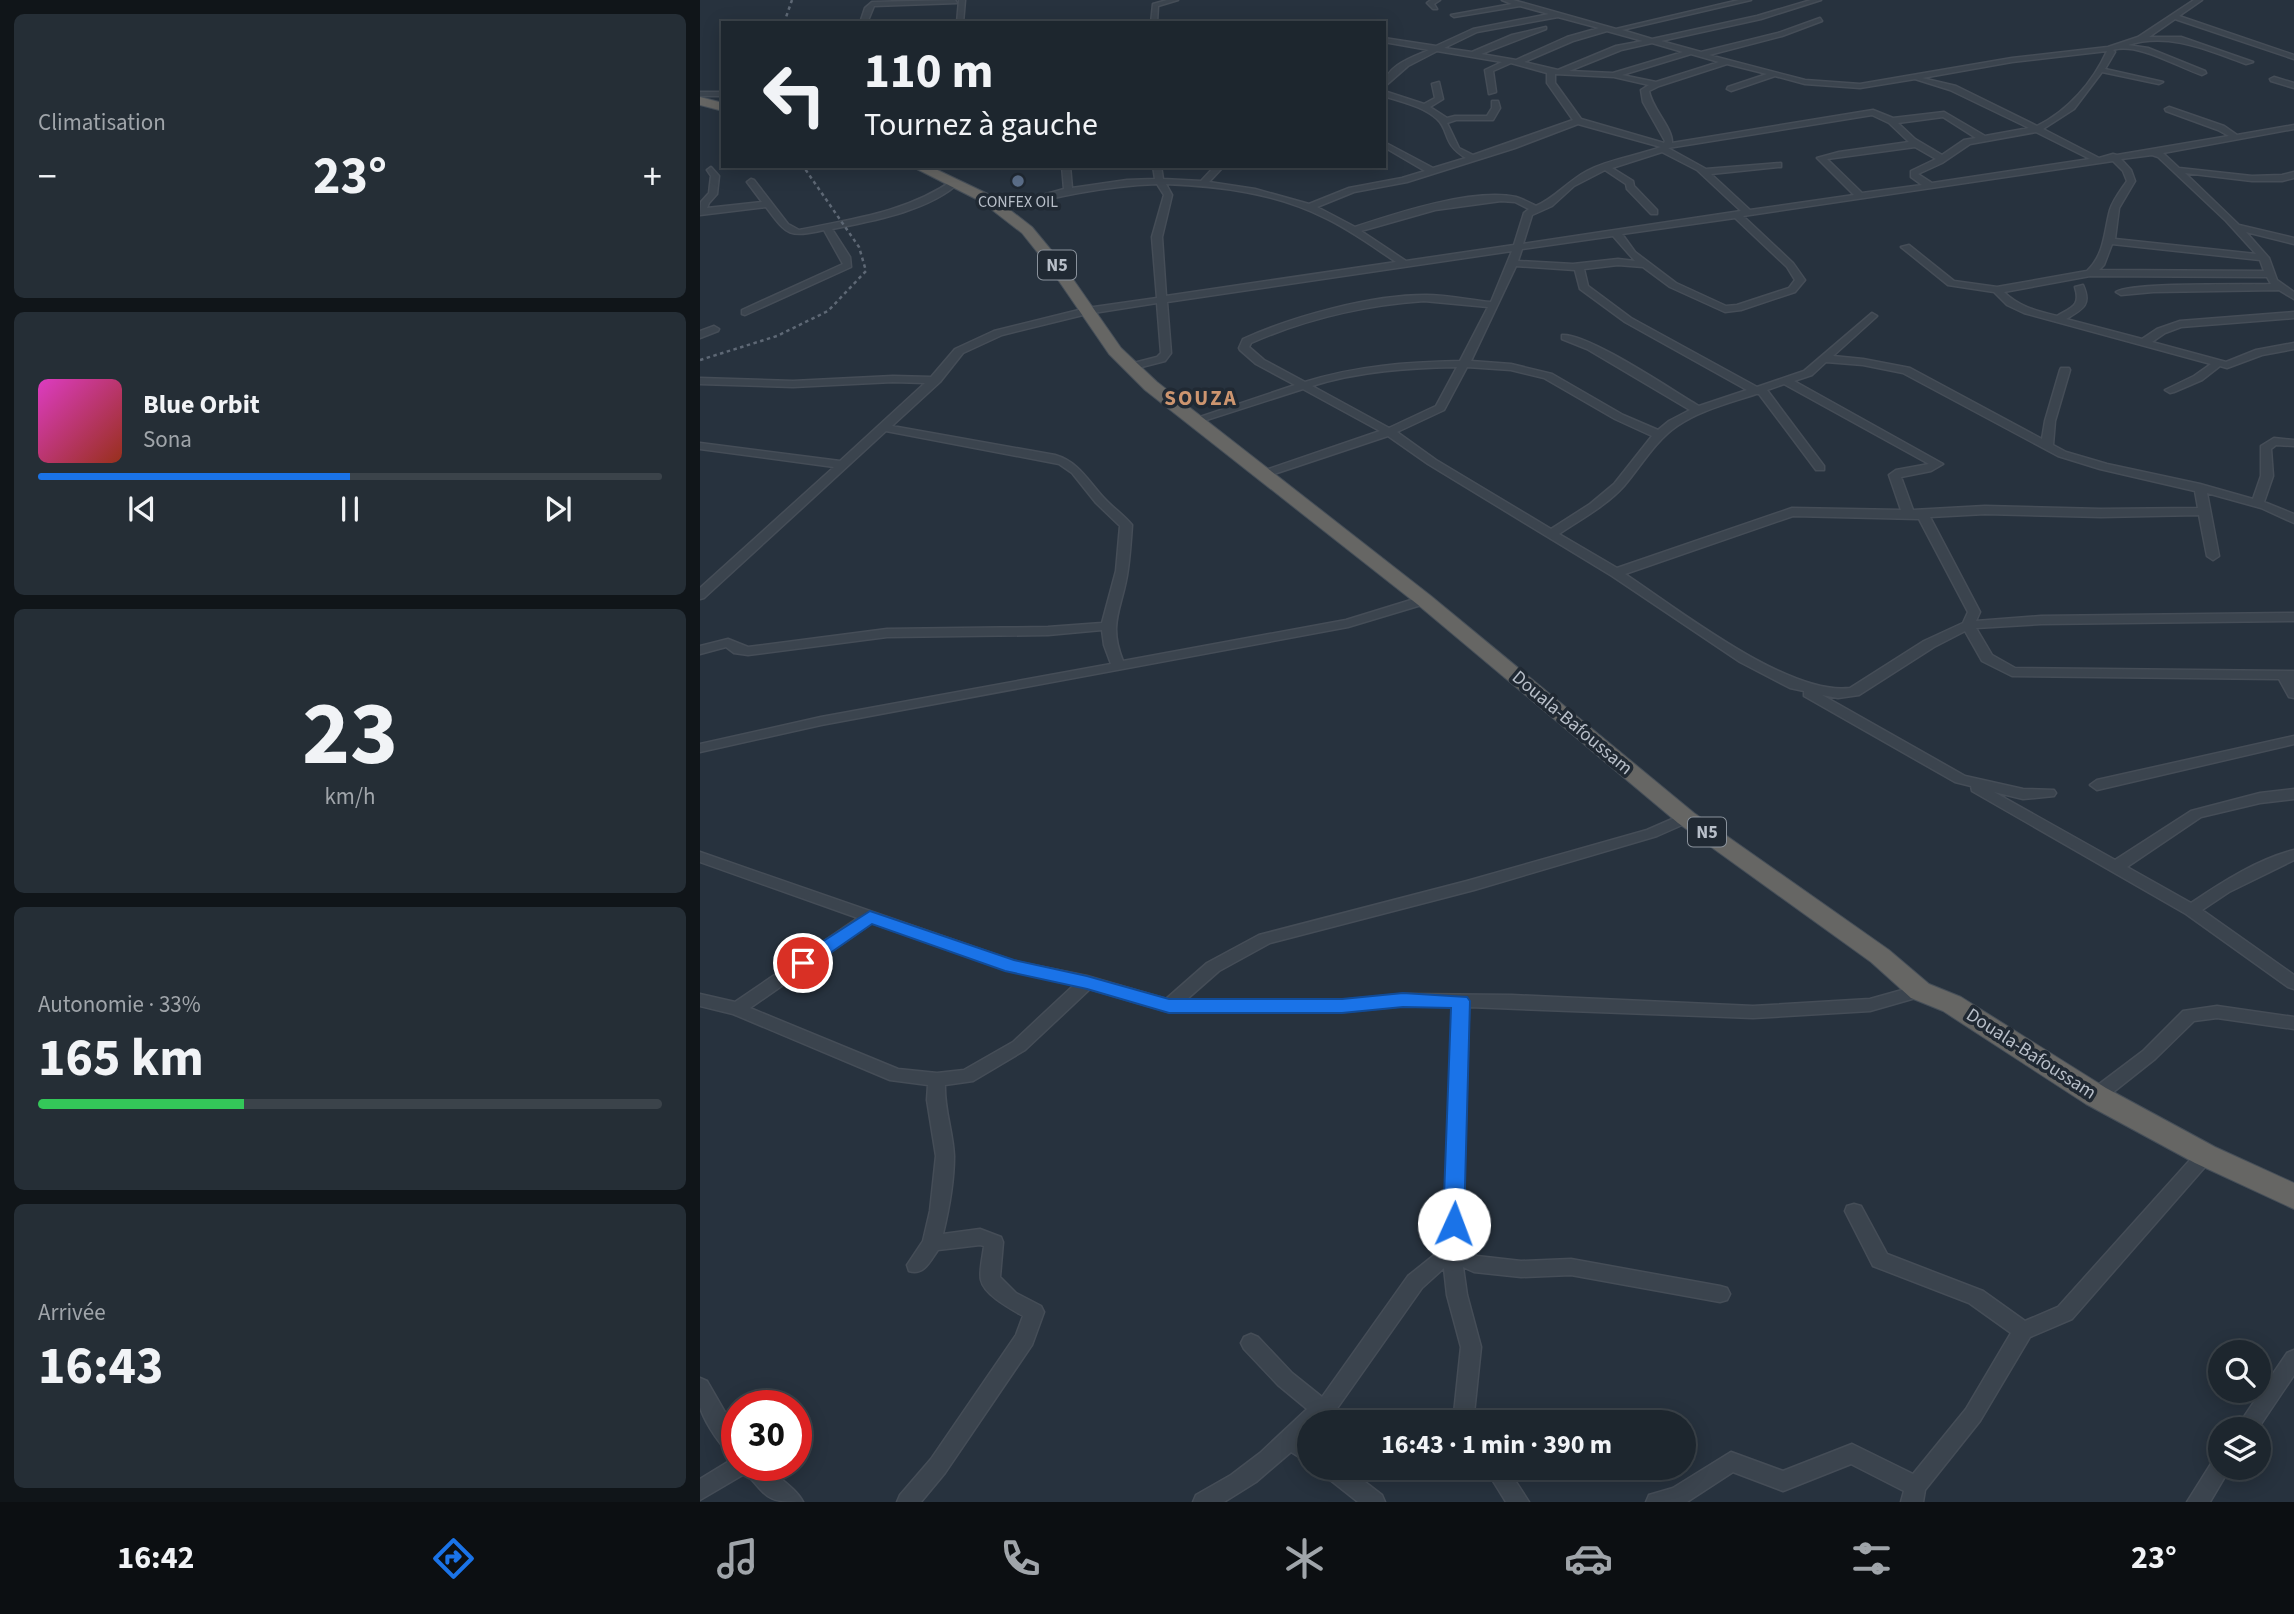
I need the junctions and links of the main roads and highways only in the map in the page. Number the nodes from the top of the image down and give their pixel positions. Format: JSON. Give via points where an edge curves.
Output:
{"nodes":[{"id":1,"x":700,"y":100,"type":"edge"},
{"id":2,"x":721,"y":106,"type":"edge"},
{"id":3,"x":924,"y":168,"type":"edge"},
{"id":4,"x":2294,"y":1197,"type":"edge"}],
"edges":[{"from":1,"to":2,"type":"highway"},
{"from":3,"to":4,"type":"highway","name":"Douala-Bafoussam","number":"N5","via":[[960,181],[1001,208],[1038,241],[1130,367],[1424,600],[1686,818],[1837,924],[1920,990],[1952,1004],[2096,1096]]}]}
